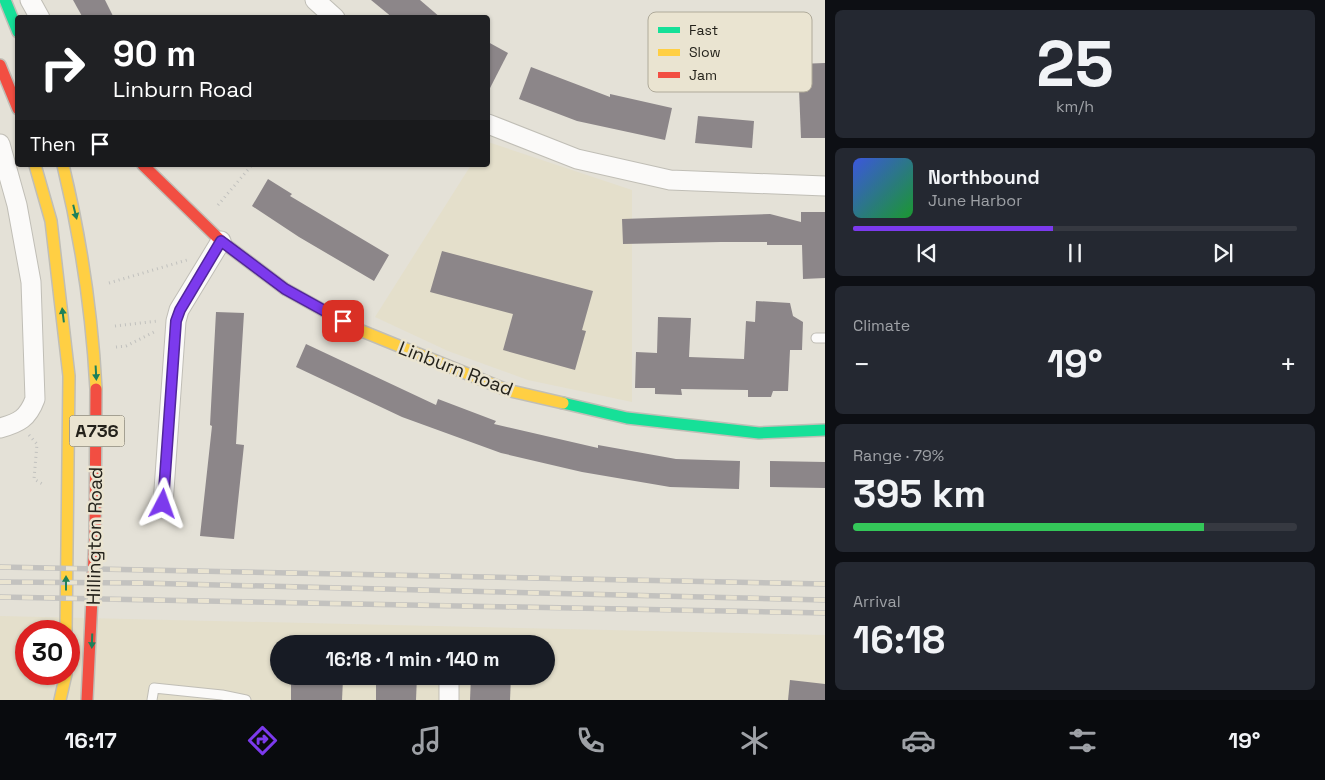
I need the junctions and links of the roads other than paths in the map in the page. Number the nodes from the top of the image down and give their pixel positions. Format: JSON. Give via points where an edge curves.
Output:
{"nodes":[{"id":1,"x":6,"y":0,"type":"edge"},
{"id":2,"x":30,"y":0,"type":"edge"},
{"id":3,"x":315,"y":0,"type":"edge"},
{"id":4,"x":38,"y":15,"type":"edge"},
{"id":5,"x":332,"y":15,"type":"edge"},
{"id":6,"x":15,"y":24,"type":"edge"},
{"id":7,"x":0,"y":66,"type":"edge"},
{"id":8,"x":15,"y":102,"type":"edge"},
{"id":9,"x":490,"y":125,"type":"edge"},
{"id":10,"x":0,"y":144,"type":"edge"},
{"id":11,"x":36,"y":167,"type":"edge"},
{"id":12,"x":64,"y":167,"type":"edge"},
{"id":13,"x":145,"y":167,"type":"edge"},
{"id":14,"x":825,"y":186,"type":"edge"},
{"id":15,"x":221,"y":241,"type":"junction"},
{"id":16,"x":0,"y":428,"type":"edge"},
{"id":17,"x":825,"y":430,"type":"edge"},
{"id":18,"x":163,"y":504,"type":"dead end"},
{"id":19,"x":66,"y":620,"type":"edge"},
{"id":20,"x":63,"y":685,"type":"edge"},
{"id":21,"x":449,"y":685,"type":"edge"},
{"id":22,"x":60,"y":700,"type":"edge"},
{"id":23,"x":87,"y":700,"type":"edge"},
{"id":24,"x":152,"y":700,"type":"edge"},
{"id":25,"x":246,"y":700,"type":"edge"},
{"id":26,"x":448,"y":700,"type":"edge"}],
"edges":[{"from":1,"to":6,"type":"main road"},
{"from":2,"to":4,"type":"street"},
{"from":3,"to":5,"type":"street"},
{"from":7,"to":8,"type":"main road"},
{"from":9,"to":14,"type":"street","via":[[577,159],[670,180]]},
{"from":10,"to":16,"type":"street","via":[[17,205],[31,282],[34,399],[30,412],[18,424]]},
{"from":19,"to":11,"type":"main road","name":"Hillington Road","number":"A736","one_way":true,"via":[[69,376],[51,221]]},
{"from":12,"to":23,"type":"main road","name":"Hillington Road","number":"A736","one_way":true,"via":[[80,230],[96,358],[96,506]]},
{"from":13,"to":15,"type":"main road","name":"Linburn Road"},
{"from":15,"to":17,"type":"main road","name":"Linburn Road","via":[[285,289],[357,330],[507,390],[627,418],[759,433]]},
{"from":15,"to":18,"type":"street","via":[[176,321]]},
{"from":20,"to":22,"type":"main road"},
{"from":21,"to":26,"type":"street"},
{"from":24,"to":25,"type":"lane","via":[[154,688]]}]}
